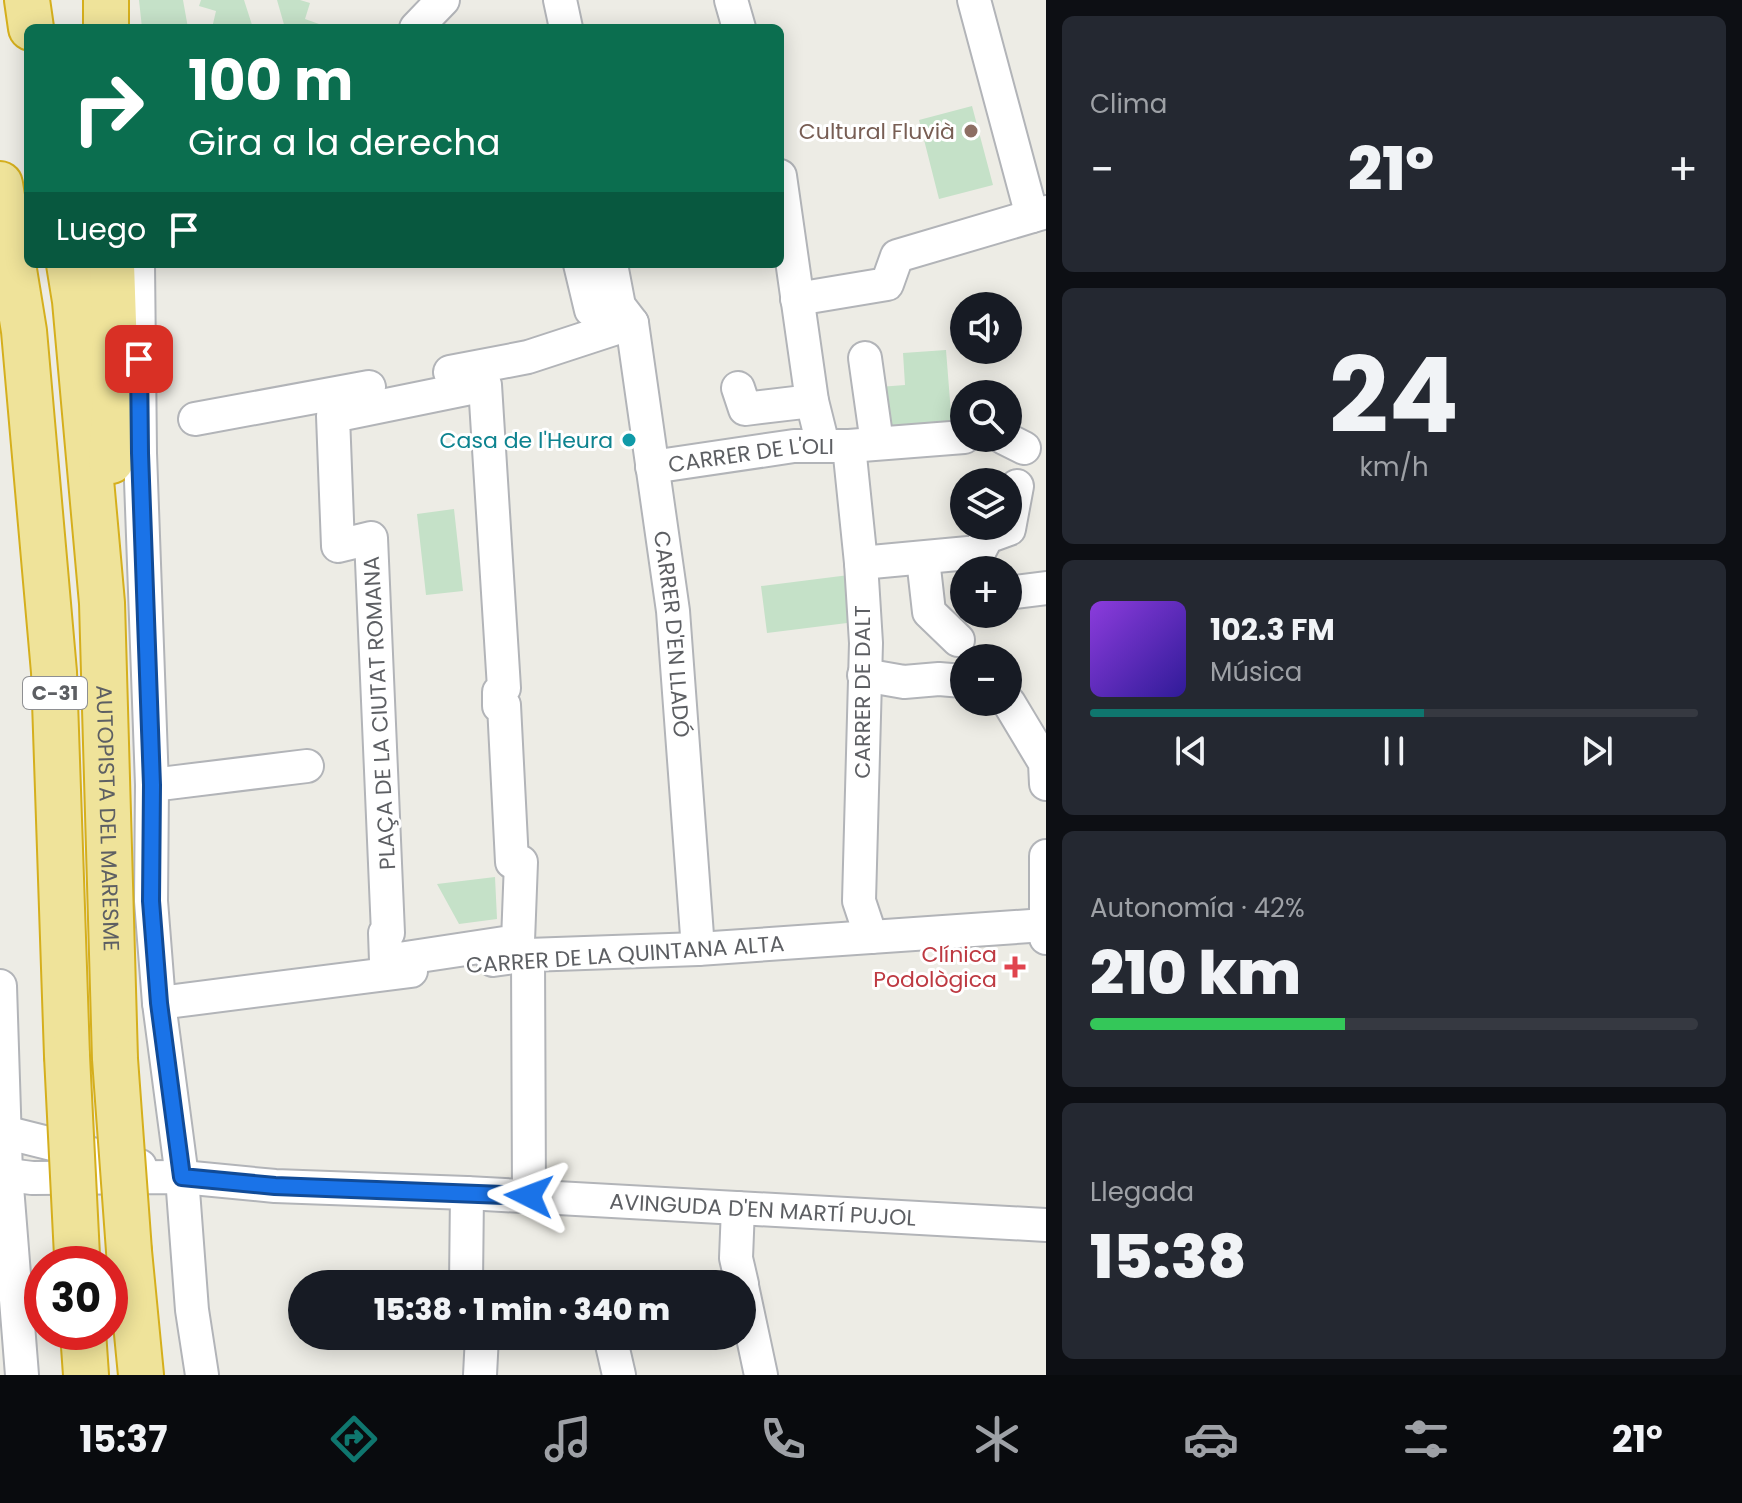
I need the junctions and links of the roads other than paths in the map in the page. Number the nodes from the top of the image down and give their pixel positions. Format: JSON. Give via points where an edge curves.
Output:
{"nodes":[{"id":1,"x":27,"y":0,"type":"edge"},
{"id":2,"x":107,"y":0,"type":"edge"},
{"id":3,"x":123,"y":0,"type":"edge"},
{"id":4,"x":428,"y":0,"type":"edge"},
{"id":5,"x":443,"y":0,"type":"edge"},
{"id":6,"x":560,"y":0,"type":"edge"},
{"id":7,"x":731,"y":0,"type":"edge"},
{"id":8,"x":974,"y":0,"type":"edge"},
{"id":9,"x":30,"y":24,"type":"edge"},
{"id":10,"x":106,"y":24,"type":"edge"},
{"id":11,"x":112,"y":24,"type":"edge"},
{"id":12,"x":126,"y":24,"type":"edge"},
{"id":13,"x":406,"y":24,"type":"edge"},
{"id":14,"x":420,"y":24,"type":"edge"},
{"id":15,"x":565,"y":24,"type":"edge"},
{"id":16,"x":738,"y":24,"type":"edge"},
{"id":17,"x":0,"y":184,"type":"edge"},
{"id":18,"x":784,"y":205,"type":"edge"},
{"id":19,"x":1039,"y":214,"type":"edge"},
{"id":20,"x":0,"y":248,"type":"edge"},
{"id":21,"x":70,"y":268,"type":"edge"},
{"id":22,"x":112,"y":268,"type":"edge"},
{"id":23,"x":138,"y":268,"type":"edge"},
{"id":24,"x":581,"y":268,"type":"edge"},
{"id":25,"x":612,"y":268,"type":"edge"},
{"id":26,"x":797,"y":299,"type":"junction"},
{"id":27,"x":626,"y":315,"type":"junction"},
{"id":28,"x":24,"y":331,"type":"junction"},
{"id":29,"x":865,"y":358,"type":"dead end"},
{"id":30,"x":738,"y":388,"type":"dead end"},
{"id":31,"x":812,"y":401,"type":"junction"},
{"id":32,"x":195,"y":419,"type":"dead end"},
{"id":33,"x":950,"y":438,"type":"edge"},
{"id":34,"x":850,"y":445,"type":"junction"},
{"id":35,"x":652,"y":467,"type":"junction"},
{"id":36,"x":985,"y":540,"type":"edge"},
{"id":37,"x":923,"y":559,"type":"junction"},
{"id":38,"x":861,"y":563,"type":"junction"},
{"id":39,"x":102,"y":603,"type":"junction"},
{"id":40,"x":958,"y":640,"type":"dead end"},
{"id":41,"x":864,"y":675,"type":"junction"},
{"id":42,"x":950,"y":680,"type":"edge"},
{"id":43,"x":1017,"y":716,"type":"edge"},
{"id":44,"x":307,"y":766,"type":"dead end"},
{"id":45,"x":1046,"y":784,"type":"edge"},
{"id":46,"x":152,"y":785,"type":"junction"},
{"id":47,"x":1046,"y":856,"type":"edge"},
{"id":48,"x":521,"y":862,"type":"joint"},
{"id":49,"x":1045,"y":932,"type":"edge"},
{"id":50,"x":871,"y":937,"type":"junction"},
{"id":51,"x":698,"y":949,"type":"junction"},
{"id":52,"x":528,"y":955,"type":"junction"},
{"id":53,"x":0,"y":986,"type":"edge"},
{"id":54,"x":159,"y":1003,"type":"junction"},
{"id":55,"x":2,"y":1132,"type":"edge"},
{"id":56,"x":3,"y":1174,"type":"edge"},
{"id":57,"x":182,"y":1177,"type":"junction"},
{"id":58,"x":467,"y":1193,"type":"junction"},
{"id":59,"x":529,"y":1196,"type":"junction"},
{"id":60,"x":738,"y":1208,"type":"junction"},
{"id":61,"x":1046,"y":1225,"type":"edge"},
{"id":62,"x":76,"y":1246,"type":"edge"},
{"id":63,"x":466,"y":1270,"type":"edge"},
{"id":64,"x":739,"y":1270,"type":"edge"},
{"id":65,"x":84,"y":1350,"type":"edge"},
{"id":66,"x":466,"y":1350,"type":"edge"},
{"id":67,"x":481,"y":1350,"type":"edge"},
{"id":68,"x":613,"y":1350,"type":"edge"},
{"id":69,"x":756,"y":1350,"type":"edge"},
{"id":70,"x":22,"y":1375,"type":"edge"},
{"id":71,"x":86,"y":1375,"type":"edge"},
{"id":72,"x":141,"y":1375,"type":"edge"},
{"id":73,"x":202,"y":1375,"type":"edge"},
{"id":74,"x":465,"y":1375,"type":"edge"},
{"id":75,"x":480,"y":1375,"type":"edge"},
{"id":76,"x":619,"y":1375,"type":"edge"},
{"id":77,"x":761,"y":1375,"type":"edge"}],
"edges":[{"from":1,"to":9,"type":"highway"},
{"from":2,"to":10,"type":"highway"},
{"from":2,"to":11,"type":"street"},
{"from":3,"to":12,"type":"street"},
{"from":4,"to":13,"type":"street"},
{"from":5,"to":14,"type":"street"},
{"from":6,"to":15,"type":"street"},
{"from":7,"to":16,"type":"street"},
{"from":8,"to":19,"type":"street"},
{"from":17,"to":28,"type":"highway","number":"C-31"},
{"from":18,"to":26,"type":"street"},
{"from":19,"to":26,"type":"street","via":[[897,256],[887,284]]},
{"from":20,"to":28,"type":"highway"},
{"from":21,"to":39,"type":"highway","name":"AUTOPISTA DEL MARESME","number":"C-31"},
{"from":22,"to":39,"type":"highway","via":[[116,381]]},
{"from":23,"to":46,"type":"street"},
{"from":24,"to":27,"type":"street","via":[[591,310]]},
{"from":25,"to":27,"type":"street","name":"CARRER D'EN LLADÓ"},
{"from":26,"to":31,"type":"street"},
{"from":27,"to":32,"type":"street","via":[[528,357]]},
{"from":27,"to":35,"type":"street","name":"CARRER D'EN LLADÓ"},
{"from":28,"to":62,"type":"highway","number":"C-31","bridge":true,"via":[[54,672]]},
{"from":29,"to":34,"type":"street"},
{"from":30,"to":31,"type":"street","via":[[745,409]]},
{"from":31,"to":34,"type":"street"},
{"from":33,"to":34,"type":"street","name":"CARRER DE L'OLI"},
{"from":34,"to":35,"type":"street","name":"CARRER DE L'OLI","via":[[794,446]]},
{"from":34,"to":38,"type":"street","name":"CARRER DE DALT"},
{"from":35,"to":51,"type":"street","name":"CARRER D'EN LLADÓ","via":[[673,611]]},
{"from":36,"to":37,"type":"street","via":[[979,552]]},
{"from":37,"to":38,"type":"street"},
{"from":37,"to":40,"type":"street","via":[[929,612]]},
{"from":38,"to":41,"type":"street","name":"CARRER DE DALT"},
{"from":39,"to":72,"type":"highway","name":"AUTOPISTA DEL MARESME","number":"C-31","bridge":true,"via":[[115,1059]]},
{"from":41,"to":42,"type":"street","via":[[904,682]]},
{"from":41,"to":50,"type":"street","name":"CARRER DE DALT","via":[[859,901]]},
{"from":43,"to":45,"type":"street","via":[[1045,763]]},
{"from":44,"to":46,"type":"street"},
{"from":46,"to":54,"type":"street","via":[[151,901]]},
{"from":47,"to":49,"type":"street"},
{"from":48,"to":48,"type":"street","name":"PLAÇA DE LA CIUTAT ROMANA","via":[[518,941],[386,961],[371,538],[338,546],[333,416],[485,385],[504,688],[499,706],[504,705],[512,862]]},
{"from":49,"to":50,"type":"street","name":"CARRER DE LA QUINTANA ALTA"},
{"from":50,"to":51,"type":"street","name":"CARRER DE LA QUINTANA ALTA"},
{"from":51,"to":52,"type":"street","name":"CARRER DE LA QUINTANA ALTA"},
{"from":52,"to":54,"type":"street","name":"CARRER DE LA QUINTANA ALTA"},
{"from":52,"to":59,"type":"street"},
{"from":53,"to":55,"type":"street"},
{"from":54,"to":57,"type":"street"},
{"from":55,"to":56,"type":"street"},
{"from":55,"to":57,"type":"street"},
{"from":56,"to":57,"type":"street","name":"AVINGUDA D'EN MARTÍ PUJOL"},
{"from":56,"to":70,"type":"street"},
{"from":57,"to":58,"type":"street","name":"AVINGUDA D'EN MARTÍ PUJOL"},
{"from":57,"to":73,"type":"street"},
{"from":58,"to":59,"type":"street","name":"AVINGUDA D'EN MARTÍ PUJOL"},
{"from":58,"to":63,"type":"street"},
{"from":59,"to":60,"type":"street","name":"AVINGUDA D'EN MARTÍ PUJOL"},
{"from":60,"to":61,"type":"street","name":"AVINGUDA D'EN MARTÍ PUJOL"},
{"from":60,"to":64,"type":"street"},
{"from":65,"to":71,"type":"highway"},
{"from":66,"to":74,"type":"street"},
{"from":67,"to":75,"type":"street"},
{"from":68,"to":76,"type":"street"},
{"from":69,"to":77,"type":"street"}]}
